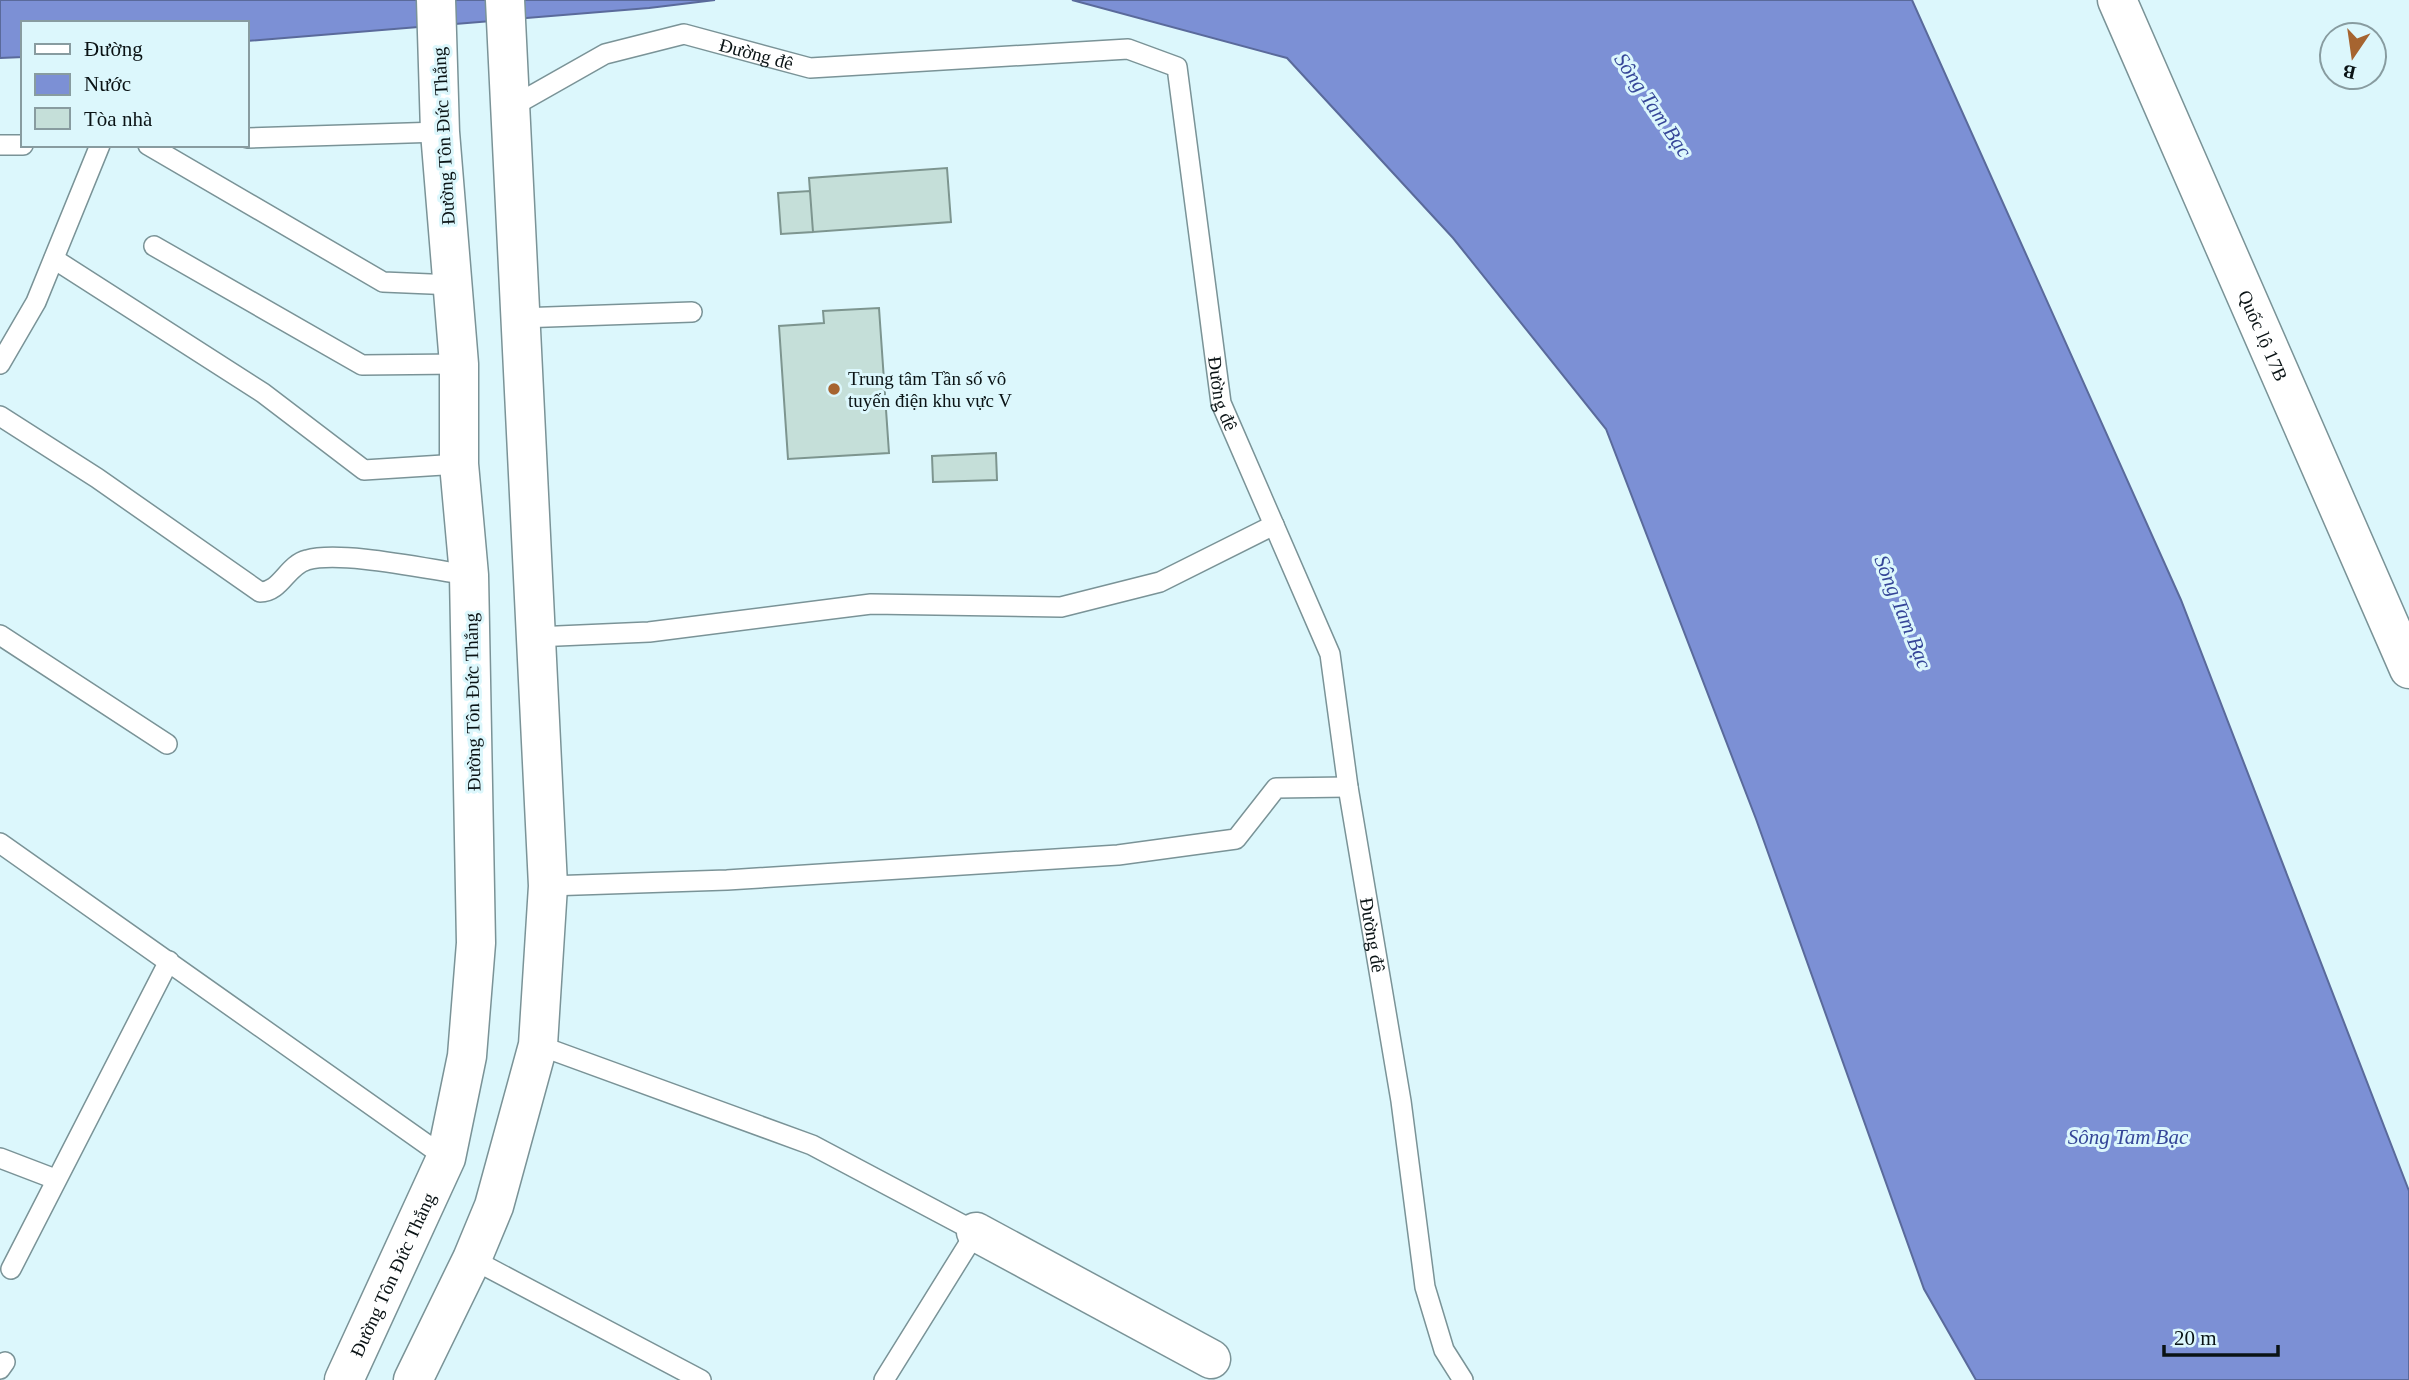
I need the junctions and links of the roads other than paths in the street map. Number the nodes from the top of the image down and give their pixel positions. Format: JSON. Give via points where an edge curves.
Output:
{"nodes":[{"id":1,"x":2117,"y":0,"type":"edge"},
{"id":2,"x":506,"y":14,"type":"edge"},
{"id":3,"x":437,"y":16,"type":"edge"},
{"id":4,"x":508,"y":109,"type":"junction"},
{"id":5,"x":440,"y":132,"type":"junction"},
{"id":6,"x":248,"y":138,"type":"edge"},
{"id":7,"x":0,"y":145,"type":"edge"},
{"id":8,"x":21,"y":145,"type":"edge"},
{"id":9,"x":99,"y":147,"type":"edge"},
{"id":10,"x":151,"y":147,"type":"edge"},
{"id":11,"x":155,"y":246,"type":"dead end"},
{"id":12,"x":54,"y":259,"type":"junction"},
{"id":13,"x":454,"y":285,"type":"junction"},
{"id":14,"x":692,"y":312,"type":"dead end"},
{"id":15,"x":519,"y":318,"type":"junction"},
{"id":16,"x":459,"y":364,"type":"junction"},
{"id":17,"x":0,"y":365,"type":"edge"},
{"id":18,"x":0,"y":416,"type":"edge"},
{"id":19,"x":459,"y":464,"type":"junction"},
{"id":20,"x":1274,"y":525,"type":"junction"},
{"id":21,"x":469,"y":575,"type":"junction"},
{"id":22,"x":0,"y":635,"type":"edge"},
{"id":23,"x":535,"y":637,"type":"junction"},
{"id":24,"x":2409,"y":669,"type":"edge"},
{"id":25,"x":167,"y":744,"type":"dead end"},
{"id":26,"x":1348,"y":787,"type":"junction"},
{"id":27,"x":0,"y":843,"type":"edge"},
{"id":28,"x":548,"y":887,"type":"junction"},
{"id":29,"x":169,"y":961,"type":"junction"},
{"id":30,"x":538,"y":1045,"type":"junction"},
{"id":31,"x":0,"y":1158,"type":"edge"},
{"id":32,"x":446,"y":1158,"type":"junction"},
{"id":33,"x":55,"y":1179,"type":"junction"},
{"id":34,"x":976,"y":1232,"type":"junction"},
{"id":35,"x":472,"y":1259,"type":"junction"},
{"id":36,"x":11,"y":1269,"type":"dead end"},
{"id":37,"x":1211,"y":1359,"type":"dead end"},
{"id":38,"x":344,"y":1380,"type":"edge"},
{"id":39,"x":413,"y":1380,"type":"edge"},
{"id":40,"x":701,"y":1380,"type":"edge"},
{"id":41,"x":884,"y":1380,"type":"edge"},
{"id":42,"x":1463,"y":1380,"type":"edge"}],
"edges":[{"from":1,"to":24,"type":"main road","name":"Quốc lộ 17B"},
{"from":2,"to":4,"type":"main road"},
{"from":3,"to":5,"type":"main road","name":"Đường Tôn Đức Thắng"},
{"from":4,"to":15,"type":"main road"},
{"from":4,"to":20,"type":"lane","name":"Đường đê","via":[[605,54],[684,34],[810,68],[1128,49],[1177,67],[1221,403]]},
{"from":5,"to":6,"type":"lane"},
{"from":5,"to":13,"type":"main road","name":"Đường Tôn Đức Thắng"},
{"from":7,"to":8,"type":"lane"},
{"from":9,"to":12,"type":"lane"},
{"from":10,"to":13,"type":"lane","via":[[383,282]]},
{"from":11,"to":16,"type":"lane","via":[[362,365]]},
{"from":12,"to":17,"type":"lane"},
{"from":12,"to":19,"type":"lane","via":[[263,393],[364,470]]},
{"from":13,"to":16,"type":"main road","name":"Đường Tôn Đức Thắng"},
{"from":14,"to":15,"type":"lane"},
{"from":15,"to":23,"type":"main road"},
{"from":16,"to":19,"type":"main road","name":"Đường Tôn Đức Thắng"},
{"from":18,"to":21,"type":"lane","via":[[260,592],[275,587],[297,564],[333,556]]},
{"from":19,"to":21,"type":"main road","name":"Đường Tôn Đức Thắng"},
{"from":20,"to":23,"type":"lane","via":[[1160,582],[1061,607],[870,604],[649,632]]},
{"from":20,"to":26,"type":"lane","name":"Đường đê","via":[[1330,654]]},
{"from":21,"to":32,"type":"main road","name":"Đường Tôn Đức Thắng","via":[[476,943],[467,1056]]},
{"from":22,"to":25,"type":"lane"},
{"from":23,"to":28,"type":"main road"},
{"from":26,"to":28,"type":"lane","via":[[1276,788],[1236,839],[1131,853]]},
{"from":26,"to":42,"type":"lane","name":"Đường đê","via":[[1401,1101],[1424,1287],[1444,1350]]},
{"from":27,"to":29,"type":"lane"},
{"from":28,"to":30,"type":"main road"},
{"from":29,"to":32,"type":"lane"},
{"from":29,"to":33,"type":"lane"},
{"from":30,"to":34,"type":"lane","via":[[812,1145]]},
{"from":30,"to":35,"type":"main road","via":[[494,1206]]},
{"from":31,"to":33,"type":"lane"},
{"from":32,"to":38,"type":"main road","name":"Đường Tôn Đức Thắng"},
{"from":33,"to":36,"type":"lane"},
{"from":34,"to":37,"type":"main road"},
{"from":34,"to":41,"type":"lane"},
{"from":35,"to":39,"type":"main road"},
{"from":35,"to":40,"type":"lane"}]}
